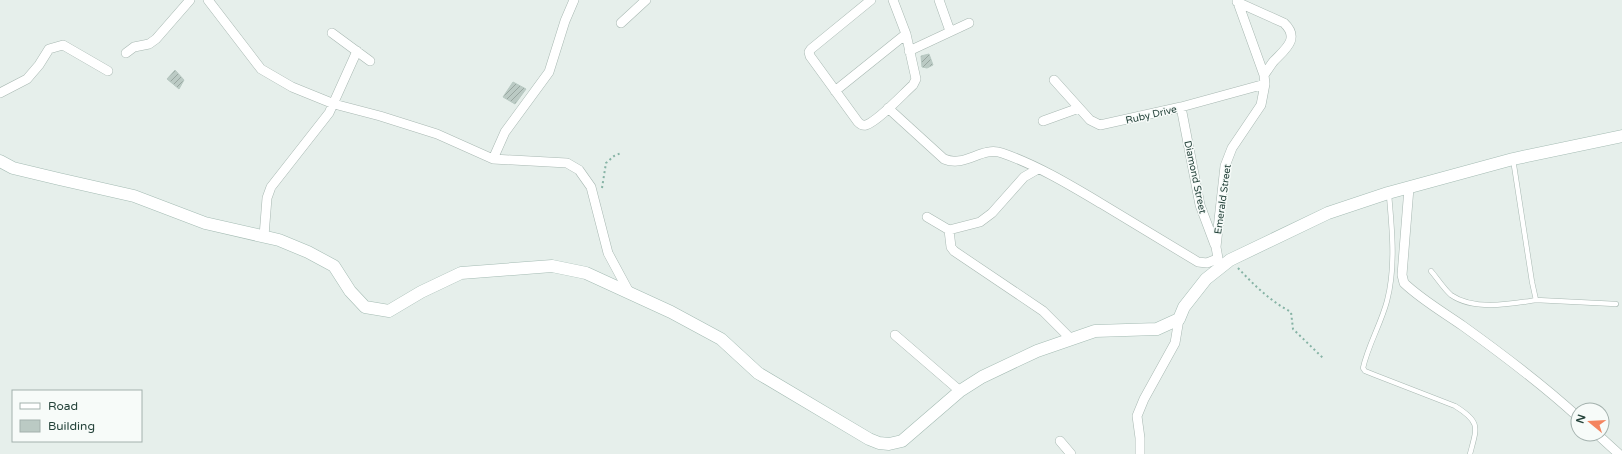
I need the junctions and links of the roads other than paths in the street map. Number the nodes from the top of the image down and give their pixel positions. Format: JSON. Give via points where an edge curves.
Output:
{"nodes":[{"id":1,"x":190,"y":0,"type":"edge"},
{"id":2,"x":208,"y":0,"type":"edge"},
{"id":3,"x":574,"y":0,"type":"edge"},
{"id":4,"x":646,"y":0,"type":"edge"},
{"id":5,"x":871,"y":0,"type":"edge"},
{"id":6,"x":893,"y":0,"type":"edge"},
{"id":7,"x":939,"y":0,"type":"edge"},
{"id":8,"x":1237,"y":1,"type":"edge"},
{"id":9,"x":621,"y":23,"type":"dead end"},
{"id":10,"x":969,"y":23,"type":"dead end"},
{"id":11,"x":950,"y":31,"type":"junction"},
{"id":12,"x":332,"y":33,"type":"dead end"},
{"id":13,"x":906,"y":34,"type":"junction"},
{"id":14,"x":910,"y":51,"type":"junction"},
{"id":15,"x":357,"y":52,"type":"junction"},
{"id":16,"x":126,"y":53,"type":"dead end"},
{"id":17,"x":370,"y":61,"type":"dead end"},
{"id":18,"x":108,"y":71,"type":"dead end"},
{"id":19,"x":1264,"y":75,"type":"junction"},
{"id":20,"x":1054,"y":80,"type":"dead end"},
{"id":21,"x":1264,"y":84,"type":"junction"},
{"id":22,"x":835,"y":91,"type":"junction"},
{"id":23,"x":0,"y":93,"type":"edge"},
{"id":24,"x":334,"y":104,"type":"junction"},
{"id":25,"x":1181,"y":107,"type":"junction"},
{"id":26,"x":888,"y":108,"type":"junction"},
{"id":27,"x":1079,"y":108,"type":"junction"},
{"id":28,"x":1043,"y":121,"type":"dead end"},
{"id":29,"x":1622,"y":136,"type":"edge"},
{"id":30,"x":493,"y":159,"type":"junction"},
{"id":31,"x":0,"y":160,"type":"edge"},
{"id":32,"x":1513,"y":160,"type":"junction"},
{"id":33,"x":1038,"y":169,"type":"junction"},
{"id":34,"x":1409,"y":188,"type":"junction"},
{"id":35,"x":1388,"y":193,"type":"junction"},
{"id":36,"x":927,"y":217,"type":"dead end"},
{"id":37,"x":949,"y":230,"type":"junction"},
{"id":38,"x":264,"y":236,"type":"junction"},
{"id":39,"x":1216,"y":247,"type":"junction"},
{"id":40,"x":1219,"y":264,"type":"junction"},
{"id":41,"x":1431,"y":271,"type":"dead end"},
{"id":42,"x":630,"y":292,"type":"junction"},
{"id":43,"x":1536,"y":300,"type":"junction"},
{"id":44,"x":1616,"y":304,"type":"dead end"},
{"id":45,"x":1179,"y":319,"type":"junction"},
{"id":46,"x":895,"y":335,"type":"dead end"},
{"id":47,"x":1071,"y":339,"type":"junction"},
{"id":48,"x":960,"y":391,"type":"junction"},
{"id":49,"x":1570,"y":410,"type":"edge"},
{"id":50,"x":1060,"y":441,"type":"dead end"},
{"id":51,"x":1606,"y":442,"type":"edge"},
{"id":52,"x":1071,"y":454,"type":"edge"},
{"id":53,"x":1140,"y":454,"type":"edge"},
{"id":54,"x":1470,"y":454,"type":"edge"},
{"id":55,"x":1619,"y":454,"type":"edge"}],
"edges":[{"from":1,"to":16,"type":"street","via":[[156,39],[149,44],[134,47]]},
{"from":2,"to":24,"type":"street","via":[[261,69],[292,87]]},
{"from":3,"to":30,"type":"street","via":[[549,72],[505,132]]},
{"from":4,"to":9,"type":"street"},
{"from":5,"to":22,"type":"street","via":[[809,52]]},
{"from":6,"to":13,"type":"street"},
{"from":7,"to":11,"type":"street"},
{"from":8,"to":19,"type":"street","name":"Emerald Street"},
{"from":8,"to":19,"type":"street","via":[[1288,27],[1291,39],[1287,48]]},
{"from":10,"to":11,"type":"street"},
{"from":11,"to":14,"type":"street"},
{"from":12,"to":15,"type":"street"},
{"from":13,"to":14,"type":"street"},
{"from":13,"to":22,"type":"street"},
{"from":14,"to":26,"type":"street","via":[[915,82]]},
{"from":15,"to":17,"type":"street"},
{"from":15,"to":24,"type":"street"},
{"from":18,"to":23,"type":"street","via":[[63,45],[49,49],[26,79]]},
{"from":19,"to":21,"type":"street","name":"Emerald Street"},
{"from":20,"to":27,"type":"street","name":"Ruby Drive"},
{"from":21,"to":25,"type":"street","name":"Ruby Drive"},
{"from":21,"to":39,"type":"street","name":"Emerald Street","via":[[1261,105],[1232,148],[1225,166]]},
{"from":22,"to":26,"type":"street","via":[[861,125],[878,118]]},
{"from":24,"to":30,"type":"street","via":[[437,134]]},
{"from":24,"to":38,"type":"street","via":[[270,187]]},
{"from":25,"to":27,"type":"street","name":"Ruby Drive","via":[[1100,125],[1090,120]]},
{"from":25,"to":39,"type":"street","name":"Diamond Street","via":[[1200,205]]},
{"from":26,"to":33,"type":"street","via":[[944,159],[951,162],[992,151],[1001,152]]},
{"from":27,"to":28,"type":"street"},
{"from":29,"to":32,"type":"street"},
{"from":30,"to":42,"type":"street","via":[[567,163],[579,170],[591,188],[608,253]]},
{"from":31,"to":38,"type":"street","via":[[13,168],[134,196],[205,222]]},
{"from":32,"to":34,"type":"street"},
{"from":32,"to":43,"type":"lane"},
{"from":33,"to":37,"type":"street","via":[[1024,177],[992,213],[980,222]]},
{"from":33,"to":40,"type":"street","via":[[1060,179],[1198,262]]},
{"from":34,"to":35,"type":"street"},
{"from":34,"to":49,"type":"street","via":[[1402,275],[1404,283]]},
{"from":35,"to":40,"type":"street","via":[[1328,213]]},
{"from":35,"to":54,"type":"lane","via":[[1392,232],[1391,280],[1387,301],[1363,368],[1466,412],[1474,420],[1476,429]]},
{"from":36,"to":37,"type":"street"},
{"from":37,"to":47,"type":"street","via":[[954,251],[1043,311]]},
{"from":38,"to":42,"type":"street","via":[[308,252],[334,266],[350,291],[365,307],[389,311],[461,273],[552,266],[586,273]]},
{"from":39,"to":40,"type":"street","name":"Emerald Street"},
{"from":40,"to":45,"type":"street","via":[[1184,307]]},
{"from":41,"to":43,"type":"lane","via":[[1450,294],[1465,302],[1500,306]]},
{"from":42,"to":48,"type":"street","via":[[721,339],[758,373],[879,443],[902,442]]},
{"from":43,"to":44,"type":"lane"},
{"from":45,"to":47,"type":"street","via":[[1157,329],[1095,331]]},
{"from":45,"to":53,"type":"street","via":[[1175,343],[1137,416]]},
{"from":46,"to":48,"type":"street"},
{"from":47,"to":48,"type":"street","via":[[1030,354],[982,377]]},
{"from":50,"to":52,"type":"street"},
{"from":51,"to":55,"type":"street"}]}
